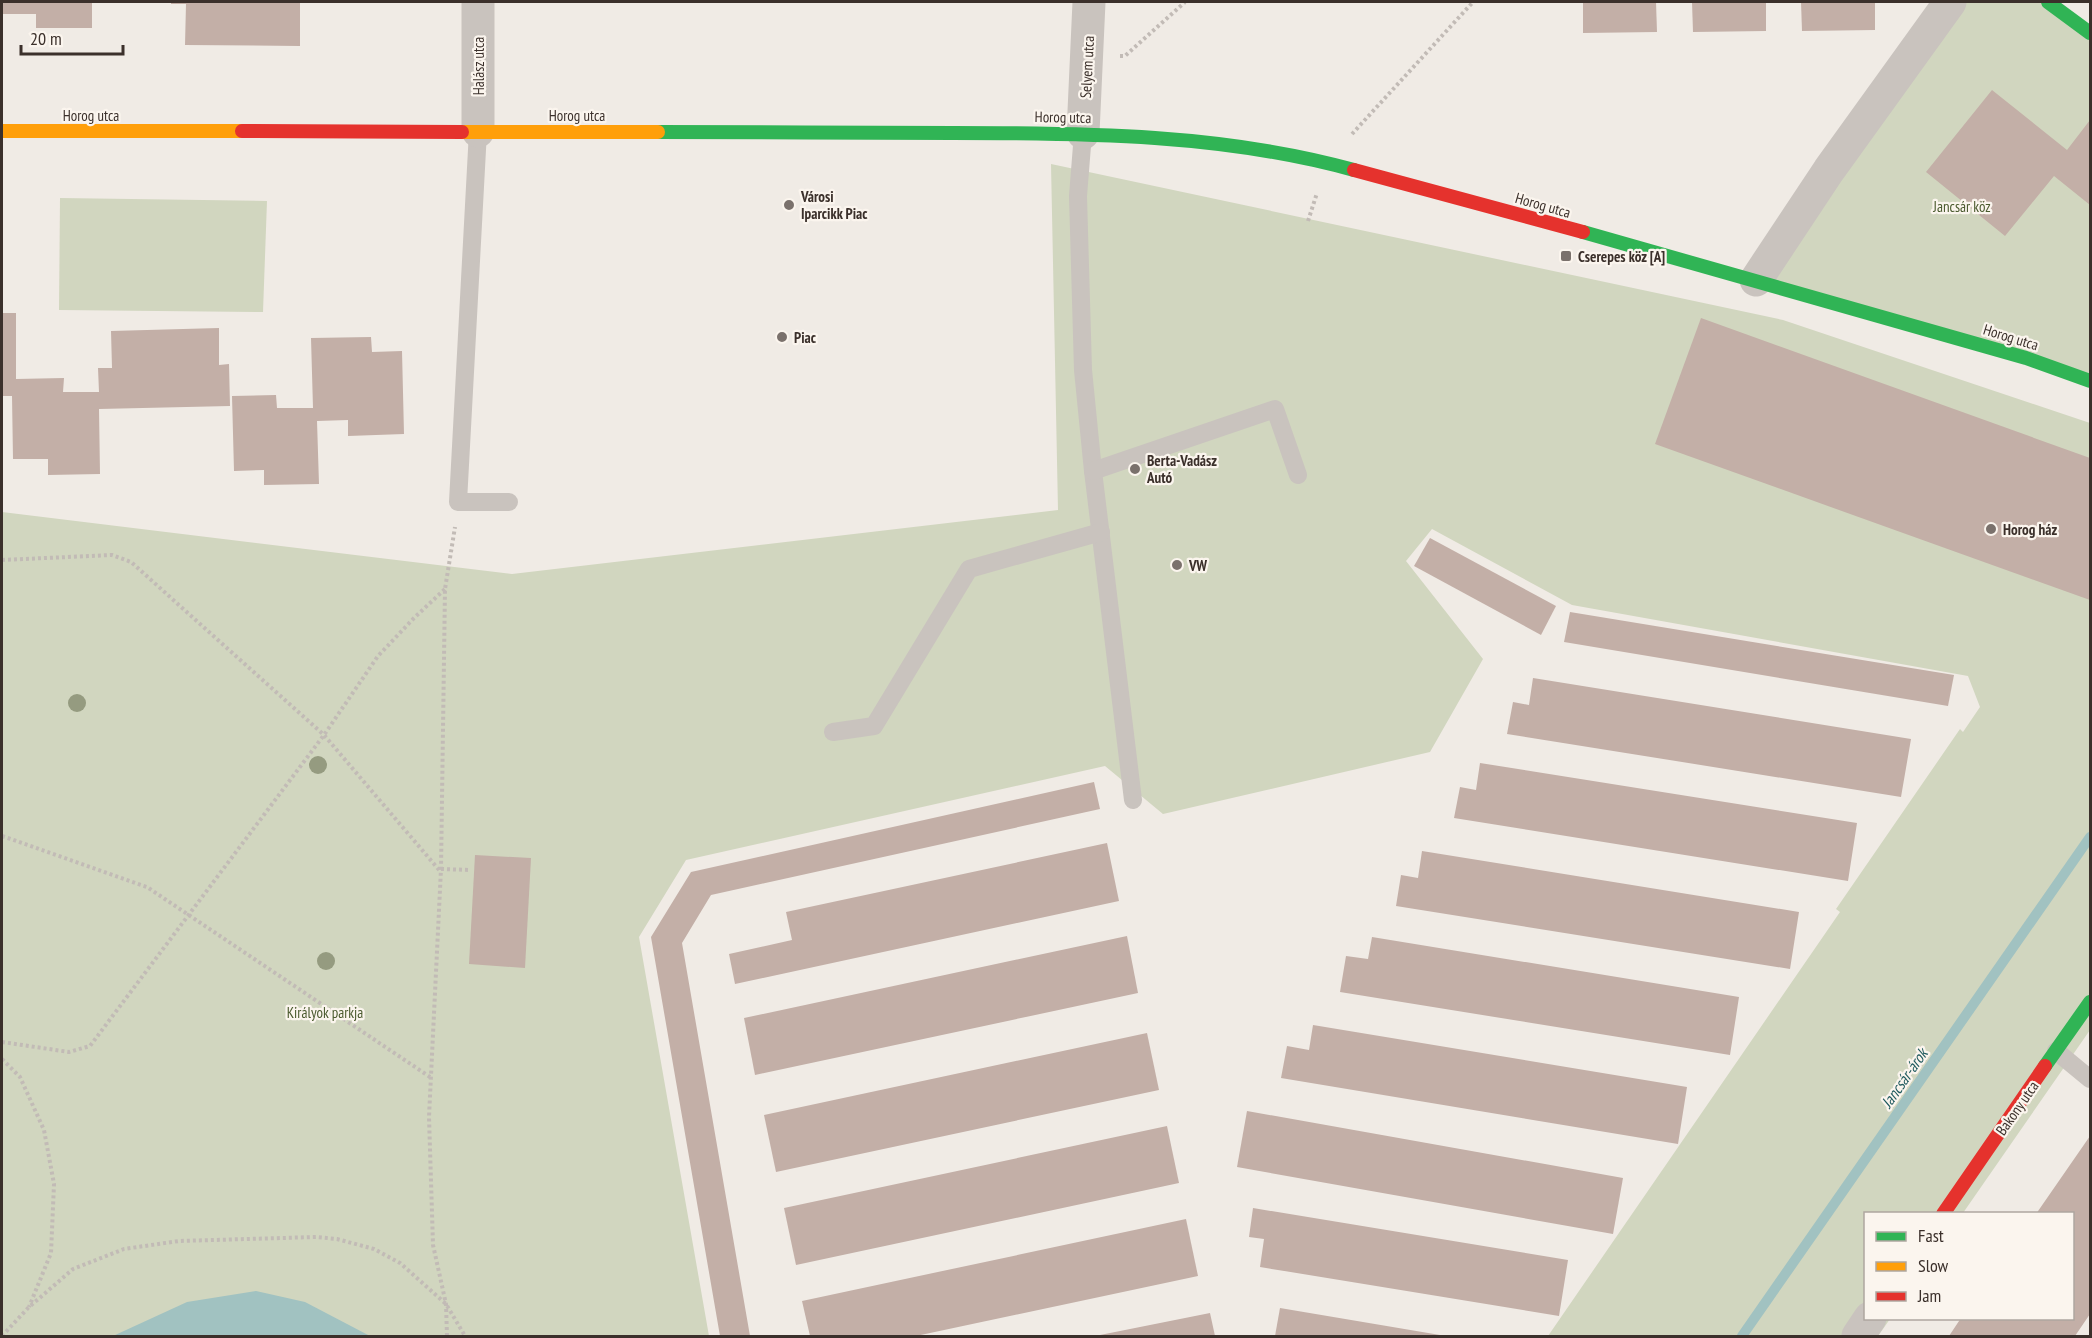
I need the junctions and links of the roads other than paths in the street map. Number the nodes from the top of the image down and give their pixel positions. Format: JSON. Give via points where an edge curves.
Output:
{"nodes":[{"id":1,"x":478,"y":2,"type":"edge"},
{"id":2,"x":1089,"y":2,"type":"edge"},
{"id":3,"x":1950,"y":2,"type":"edge"},
{"id":4,"x":2048,"y":2,"type":"edge"},
{"id":5,"x":2091,"y":33,"type":"edge"},
{"id":6,"x":2,"y":131,"type":"edge"},
{"id":7,"x":478,"y":131,"type":"junction"},
{"id":8,"x":1083,"y":132,"type":"junction"},
{"id":9,"x":1756,"y":280,"type":"junction"},
{"id":10,"x":2091,"y":381,"type":"edge"},
{"id":11,"x":1093,"y":471,"type":"junction"},
{"id":12,"x":1298,"y":475,"type":"dead end"},
{"id":13,"x":509,"y":502,"type":"dead end"},
{"id":14,"x":1101,"y":532,"type":"junction"},
{"id":15,"x":833,"y":732,"type":"dead end"},
{"id":16,"x":1133,"y":800,"type":"dead end"},
{"id":17,"x":2091,"y":1002,"type":"edge"},
{"id":18,"x":2056,"y":1051,"type":"junction"},
{"id":19,"x":2091,"y":1079,"type":"edge"},
{"id":20,"x":1944,"y":1212,"type":"edge"},
{"id":21,"x":1869,"y":1320,"type":"edge"},
{"id":22,"x":1858,"y":1336,"type":"edge"}],
"edges":[{"from":1,"to":7,"type":"street","name":"Halász utca"},
{"from":2,"to":8,"type":"street","name":"Selyem utca"},
{"from":3,"to":9,"type":"street","via":[[1829,170]]},
{"from":4,"to":5,"type":"street"},
{"from":6,"to":7,"type":"street","name":"Horog utca"},
{"from":7,"to":8,"type":"street","name":"Horog utca"},
{"from":7,"to":13,"type":"lane","via":[[458,502]]},
{"from":8,"to":9,"type":"street","name":"Horog utca","via":[[1250,147],[1326,162]]},
{"from":8,"to":11,"type":"lane","via":[[1078,196],[1079,279]]},
{"from":9,"to":10,"type":"street","name":"Horog utca","via":[[2026,358]]},
{"from":11,"to":12,"type":"lane","via":[[1275,409]]},
{"from":11,"to":14,"type":"lane"},
{"from":14,"to":15,"type":"lane","via":[[969,569],[874,726]]},
{"from":14,"to":16,"type":"lane"},
{"from":17,"to":18,"type":"street","name":"Bakony utca"},
{"from":18,"to":19,"type":"lane"},
{"from":18,"to":20,"type":"street","name":"Bakony utca"},
{"from":21,"to":22,"type":"street"}]}
